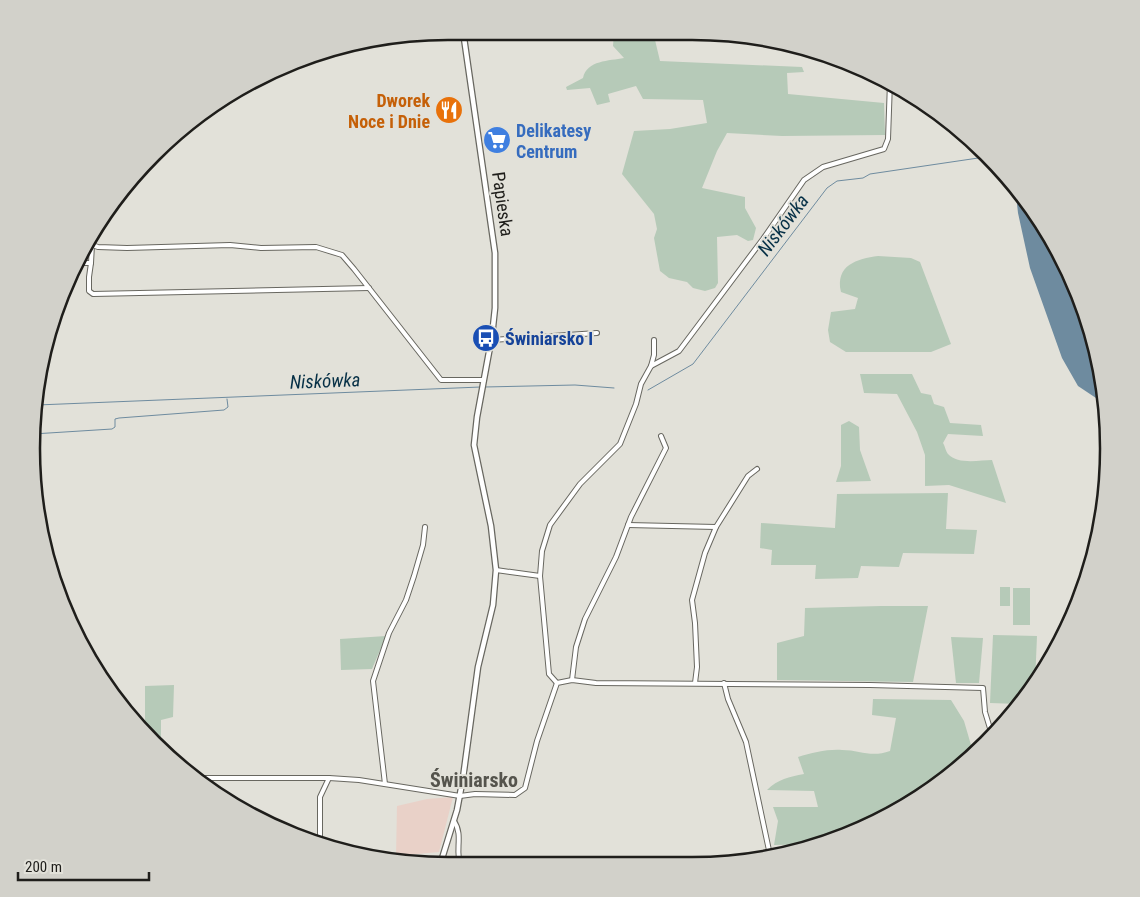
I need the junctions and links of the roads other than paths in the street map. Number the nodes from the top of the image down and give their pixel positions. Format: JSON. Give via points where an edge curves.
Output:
{"nodes":[{"id":1,"x":464,"y":40,"type":"edge"},
{"id":2,"x":890,"y":92,"type":"edge"},
{"id":3,"x":94,"y":246,"type":"edge"},
{"id":4,"x":92,"y":250,"type":"edge"},
{"id":5,"x":85,"y":263,"type":"edge"},
{"id":6,"x":91,"y":263,"type":"junction"},
{"id":7,"x":369,"y":288,"type":"junction"},
{"id":8,"x":597,"y":333,"type":"dead end"},
{"id":9,"x":492,"y":340,"type":"junction"},
{"id":10,"x":654,"y":340,"type":"dead end"},
{"id":11,"x":650,"y":366,"type":"junction"},
{"id":12,"x":483,"y":381,"type":"junction"},
{"id":13,"x":662,"y":436,"type":"dead end"},
{"id":14,"x":757,"y":470,"type":"dead end"},
{"id":15,"x":628,"y":525,"type":"junction"},
{"id":16,"x":425,"y":527,"type":"dead end"},
{"id":17,"x":716,"y":527,"type":"junction"},
{"id":18,"x":496,"y":570,"type":"junction"},
{"id":19,"x":540,"y":576,"type":"junction"},
{"id":20,"x":572,"y":680,"type":"junction"},
{"id":21,"x":557,"y":683,"type":"junction"},
{"id":22,"x":695,"y":683,"type":"junction"},
{"id":23,"x":724,"y":683,"type":"junction"},
{"id":24,"x":990,"y":727,"type":"edge"},
{"id":25,"x":207,"y":778,"type":"edge"},
{"id":26,"x":329,"y":778,"type":"junction"},
{"id":27,"x":385,"y":784,"type":"junction"},
{"id":28,"x":460,"y":796,"type":"junction"},
{"id":29,"x":454,"y":821,"type":"junction"},
{"id":30,"x":320,"y":836,"type":"edge"},
{"id":31,"x":769,"y":849,"type":"edge"},
{"id":32,"x":443,"y":857,"type":"edge"},
{"id":33,"x":459,"y":857,"type":"edge"}],
"edges":[{"from":1,"to":9,"type":"street","name":"Papieska","via":[[495,253]]},
{"from":2,"to":11,"type":"street","via":[[888,138],[884,150],[822,167],[804,180],[680,351]]},
{"from":3,"to":7,"type":"street","via":[[322,248],[342,255]]},
{"from":4,"to":6,"type":"street"},
{"from":5,"to":6,"type":"street"},
{"from":6,"to":7,"type":"street","via":[[89,291],[93,294]]},
{"from":7,"to":12,"type":"street","via":[[441,380]]},
{"from":8,"to":9,"type":"street"},
{"from":9,"to":12,"type":"street","name":"Papieska"},
{"from":10,"to":11,"type":"street"},
{"from":11,"to":19,"type":"street","via":[[620,444],[580,484],[550,525],[542,551]]},
{"from":12,"to":18,"type":"street","name":"Papieska","via":[[475,454],[491,526]]},
{"from":13,"to":15,"type":"street","via":[[666,448]]},
{"from":14,"to":17,"type":"street","via":[[748,476]]},
{"from":15,"to":17,"type":"street"},
{"from":15,"to":20,"type":"street","via":[[585,619],[576,647]]},
{"from":16,"to":27,"type":"street","via":[[423,546],[406,600],[389,633],[372,681]]},
{"from":17,"to":22,"type":"street","via":[[692,600],[696,623]]},
{"from":18,"to":19,"type":"street"},
{"from":18,"to":28,"type":"street","name":"Papieska","via":[[493,605],[478,667]]},
{"from":19,"to":21,"type":"street","via":[[549,674]]},
{"from":20,"to":21,"type":"street"},
{"from":20,"to":22,"type":"street"},
{"from":21,"to":28,"type":"street","via":[[525,788],[515,796]]},
{"from":22,"to":23,"type":"street"},
{"from":23,"to":24,"type":"street","via":[[983,688]]},
{"from":23,"to":31,"type":"street","via":[[746,742]]},
{"from":25,"to":26,"type":"street"},
{"from":26,"to":27,"type":"street"},
{"from":26,"to":30,"type":"street","via":[[320,797]]},
{"from":27,"to":28,"type":"street"},
{"from":28,"to":29,"type":"street","name":"Papieska"},
{"from":29,"to":32,"type":"street","name":"Papieska"},
{"from":29,"to":33,"type":"street","via":[[459,829]]}]}
